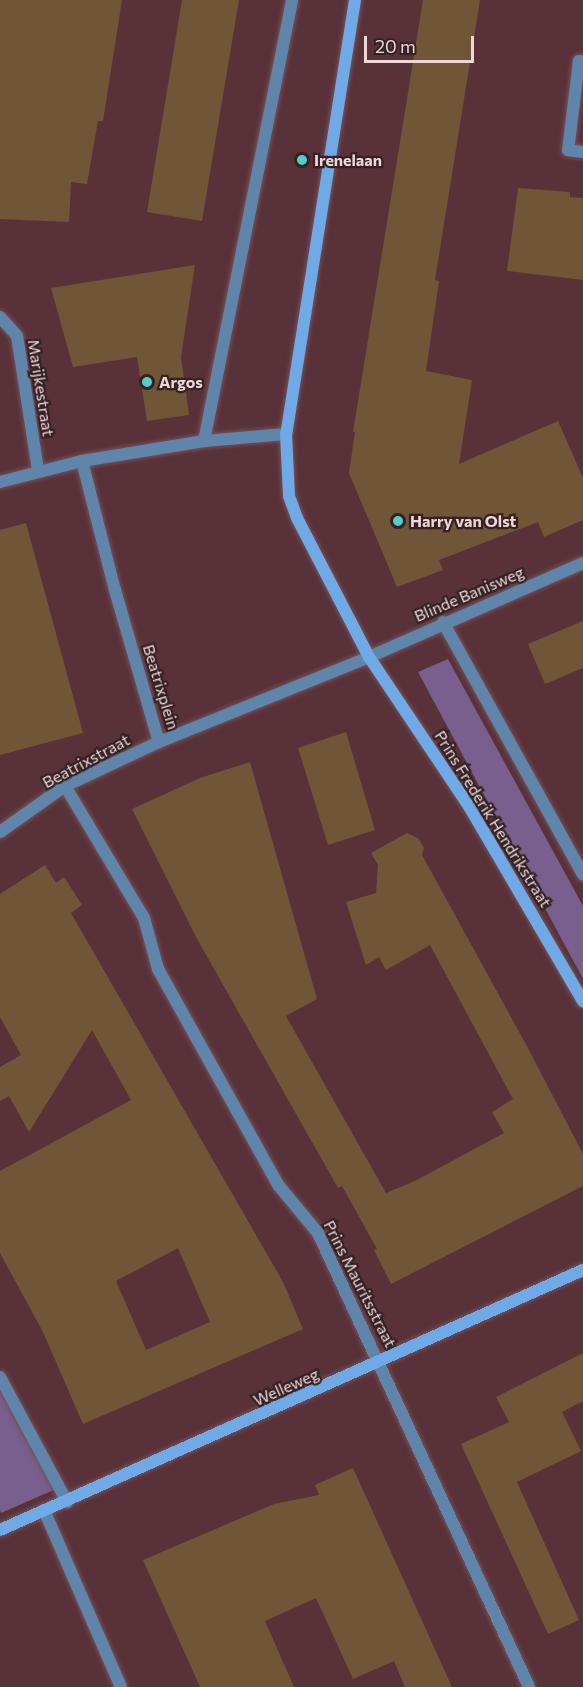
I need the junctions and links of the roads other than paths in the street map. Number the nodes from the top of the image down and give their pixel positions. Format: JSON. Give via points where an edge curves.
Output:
{"nodes":[{"id":1,"x":292,"y":0,"type":"edge"},
{"id":2,"x":355,"y":0,"type":"edge"},
{"id":3,"x":583,"y":62,"type":"edge"},
{"id":4,"x":583,"y":152,"type":"edge"},
{"id":5,"x":0,"y":316,"type":"edge"},
{"id":6,"x":286,"y":434,"type":"junction"},
{"id":7,"x":204,"y":441,"type":"junction"},
{"id":8,"x":82,"y":461,"type":"junction"},
{"id":9,"x":38,"y":470,"type":"junction"},
{"id":10,"x":0,"y":482,"type":"edge"},
{"id":11,"x":583,"y":563,"type":"edge"},
{"id":12,"x":443,"y":622,"type":"junction"},
{"id":13,"x":369,"y":657,"type":"junction"},
{"id":14,"x":159,"y":742,"type":"junction"},
{"id":15,"x":65,"y":786,"type":"junction"},
{"id":16,"x":0,"y":832,"type":"edge"},
{"id":17,"x":583,"y":875,"type":"edge"},
{"id":18,"x":583,"y":1001,"type":"edge"},
{"id":19,"x":583,"y":1270,"type":"edge"},
{"id":20,"x":381,"y":1363,"type":"junction"},
{"id":21,"x":0,"y":1377,"type":"edge"},
{"id":22,"x":67,"y":1502,"type":"junction"},
{"id":23,"x":44,"y":1510,"type":"junction"},
{"id":24,"x":0,"y":1530,"type":"edge"},
{"id":25,"x":121,"y":1687,"type":"edge"},
{"id":26,"x":529,"y":1687,"type":"edge"}],
"edges":[{"from":1,"to":7,"type":"street"},
{"from":2,"to":6,"type":"main road"},
{"from":3,"to":4,"type":"street","via":[[579,61],[568,150]]},
{"from":5,"to":9,"type":"street","name":"Marijkestraat","via":[[17,336]]},
{"from":6,"to":7,"type":"street"},
{"from":6,"to":13,"type":"main road","via":[[289,496],[297,518]]},
{"from":7,"to":8,"type":"street"},
{"from":8,"to":9,"type":"street"},
{"from":8,"to":14,"type":"street","name":"Beatrixplein"},
{"from":9,"to":10,"type":"street"},
{"from":11,"to":12,"type":"street","name":"Blinde Banisweg"},
{"from":12,"to":13,"type":"street","name":"Blinde Banisweg"},
{"from":12,"to":17,"type":"street"},
{"from":13,"to":14,"type":"street","name":"Beatrixplein"},
{"from":13,"to":18,"type":"main road","name":"Prins Frederik Hendrikstraat","via":[[470,808]]},
{"from":14,"to":15,"type":"street","name":"Beatrixstraat"},
{"from":15,"to":16,"type":"street","name":"Beatrixstraat"},
{"from":15,"to":20,"type":"street","name":"Prins Mauritsstraat","via":[[144,918],[158,969],[279,1186],[318,1233]]},
{"from":19,"to":20,"type":"main road","name":"Welleweg"},
{"from":20,"to":22,"type":"main road","name":"Welleweg"},
{"from":20,"to":26,"type":"street","name":"Prins Mauritsstraat"},
{"from":21,"to":22,"type":"street"},
{"from":22,"to":23,"type":"main road","name":"Welleweg"},
{"from":23,"to":24,"type":"main road","name":"Welleweg"},
{"from":23,"to":25,"type":"street"}]}
